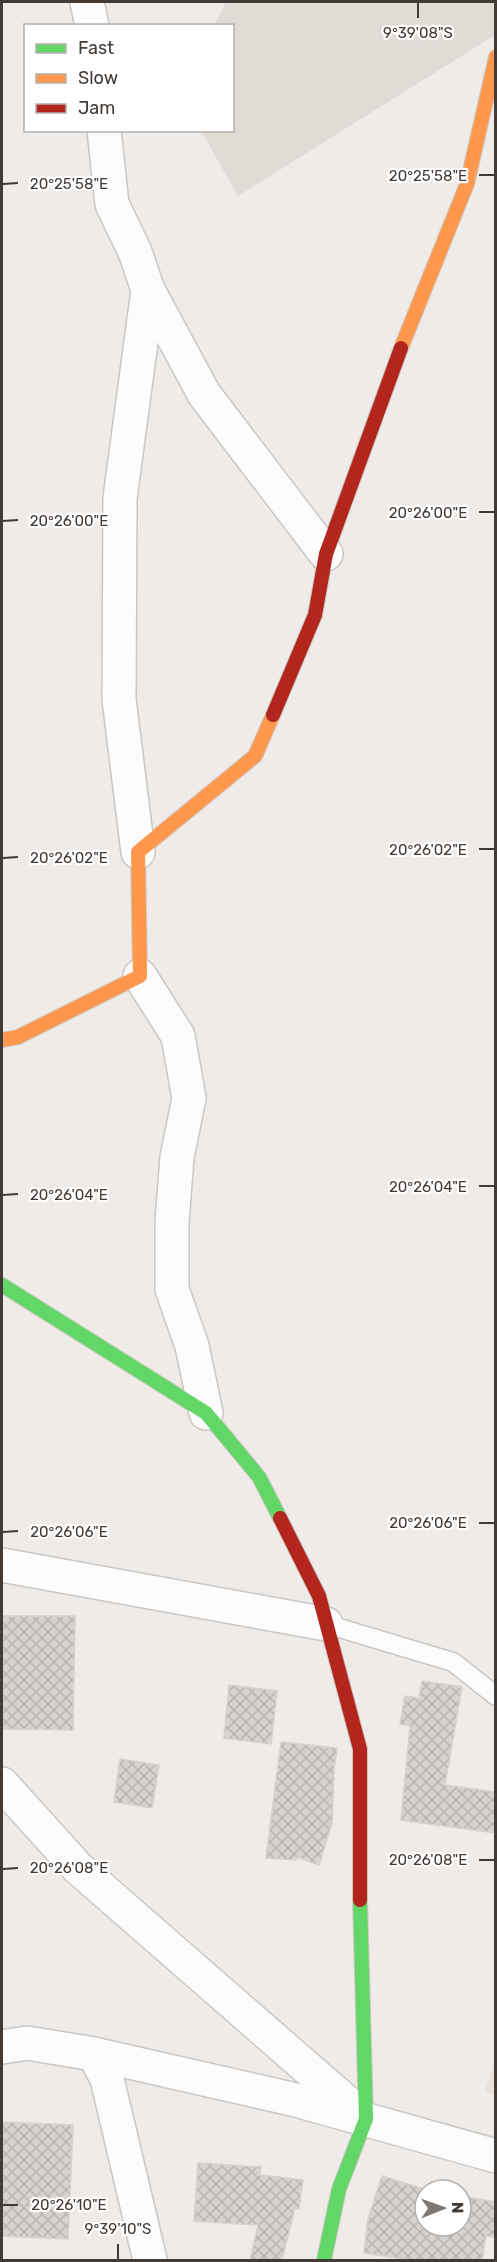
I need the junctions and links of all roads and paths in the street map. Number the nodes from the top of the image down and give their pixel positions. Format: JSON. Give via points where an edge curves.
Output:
{"nodes":[{"id":1,"x":87,"y":2,"type":"edge"},
{"id":2,"x":92,"y":24,"type":"edge"},
{"id":3,"x":495,"y":57,"type":"edge"},
{"id":4,"x":104,"y":132,"type":"edge"},
{"id":5,"x":148,"y":290,"type":"junction"},
{"id":6,"x":326,"y":554,"type":"junction"},
{"id":7,"x":138,"y":852,"type":"junction"},
{"id":8,"x":140,"y":976,"type":"junction"},
{"id":9,"x":2,"y":1040,"type":"edge"},
{"id":10,"x":2,"y":1285,"type":"edge"},
{"id":11,"x":206,"y":1413,"type":"junction"},
{"id":12,"x":2,"y":1565,"type":"edge"},
{"id":13,"x":326,"y":1624,"type":"junction"},
{"id":14,"x":495,"y":1696,"type":"edge"},
{"id":15,"x":2,"y":1784,"type":"edge"},
{"id":16,"x":2,"y":2019,"type":"edge"},
{"id":17,"x":14,"y":2045,"type":"edge"},
{"id":18,"x":94,"y":2054,"type":"junction"},
{"id":19,"x":366,"y":2119,"type":"junction"},
{"id":20,"x":495,"y":2156,"type":"edge"},
{"id":21,"x":151,"y":2260,"type":"edge"},
{"id":22,"x":324,"y":2260,"type":"edge"}],
"edges":[{"from":1,"to":2,"type":"street"},
{"from":3,"to":6,"type":"street","via":[[466,184],[389,378]]},
{"from":4,"to":5,"type":"street","via":[[112,204]]},
{"from":5,"to":6,"type":"street","via":[[204,394]]},
{"from":5,"to":7,"type":"street","via":[[120,498],[118,699]]},
{"from":6,"to":7,"type":"street","via":[[315,615],[255,756]]},
{"from":7,"to":8,"type":"street"},
{"from":8,"to":9,"type":"street","via":[[18,1037]]},
{"from":8,"to":11,"type":"street","via":[[178,1036],[189,1098],[177,1157],[172,1289],[192,1346]]},
{"from":10,"to":11,"type":"street"},
{"from":11,"to":13,"type":"street","via":[[259,1477],[319,1596]]},
{"from":12,"to":13,"type":"street"},
{"from":13,"to":14,"type":"lane","via":[[453,1662]]},
{"from":13,"to":19,"type":"street","via":[[360,1749]]},
{"from":15,"to":19,"type":"street","via":[[78,1868]]},
{"from":16,"to":17,"type":"street"},
{"from":17,"to":18,"type":"street"},
{"from":18,"to":19,"type":"street"},
{"from":18,"to":21,"type":"street","via":[[107,2079]]},
{"from":19,"to":20,"type":"street"},
{"from":19,"to":22,"type":"street","via":[[339,2189]]}]}
